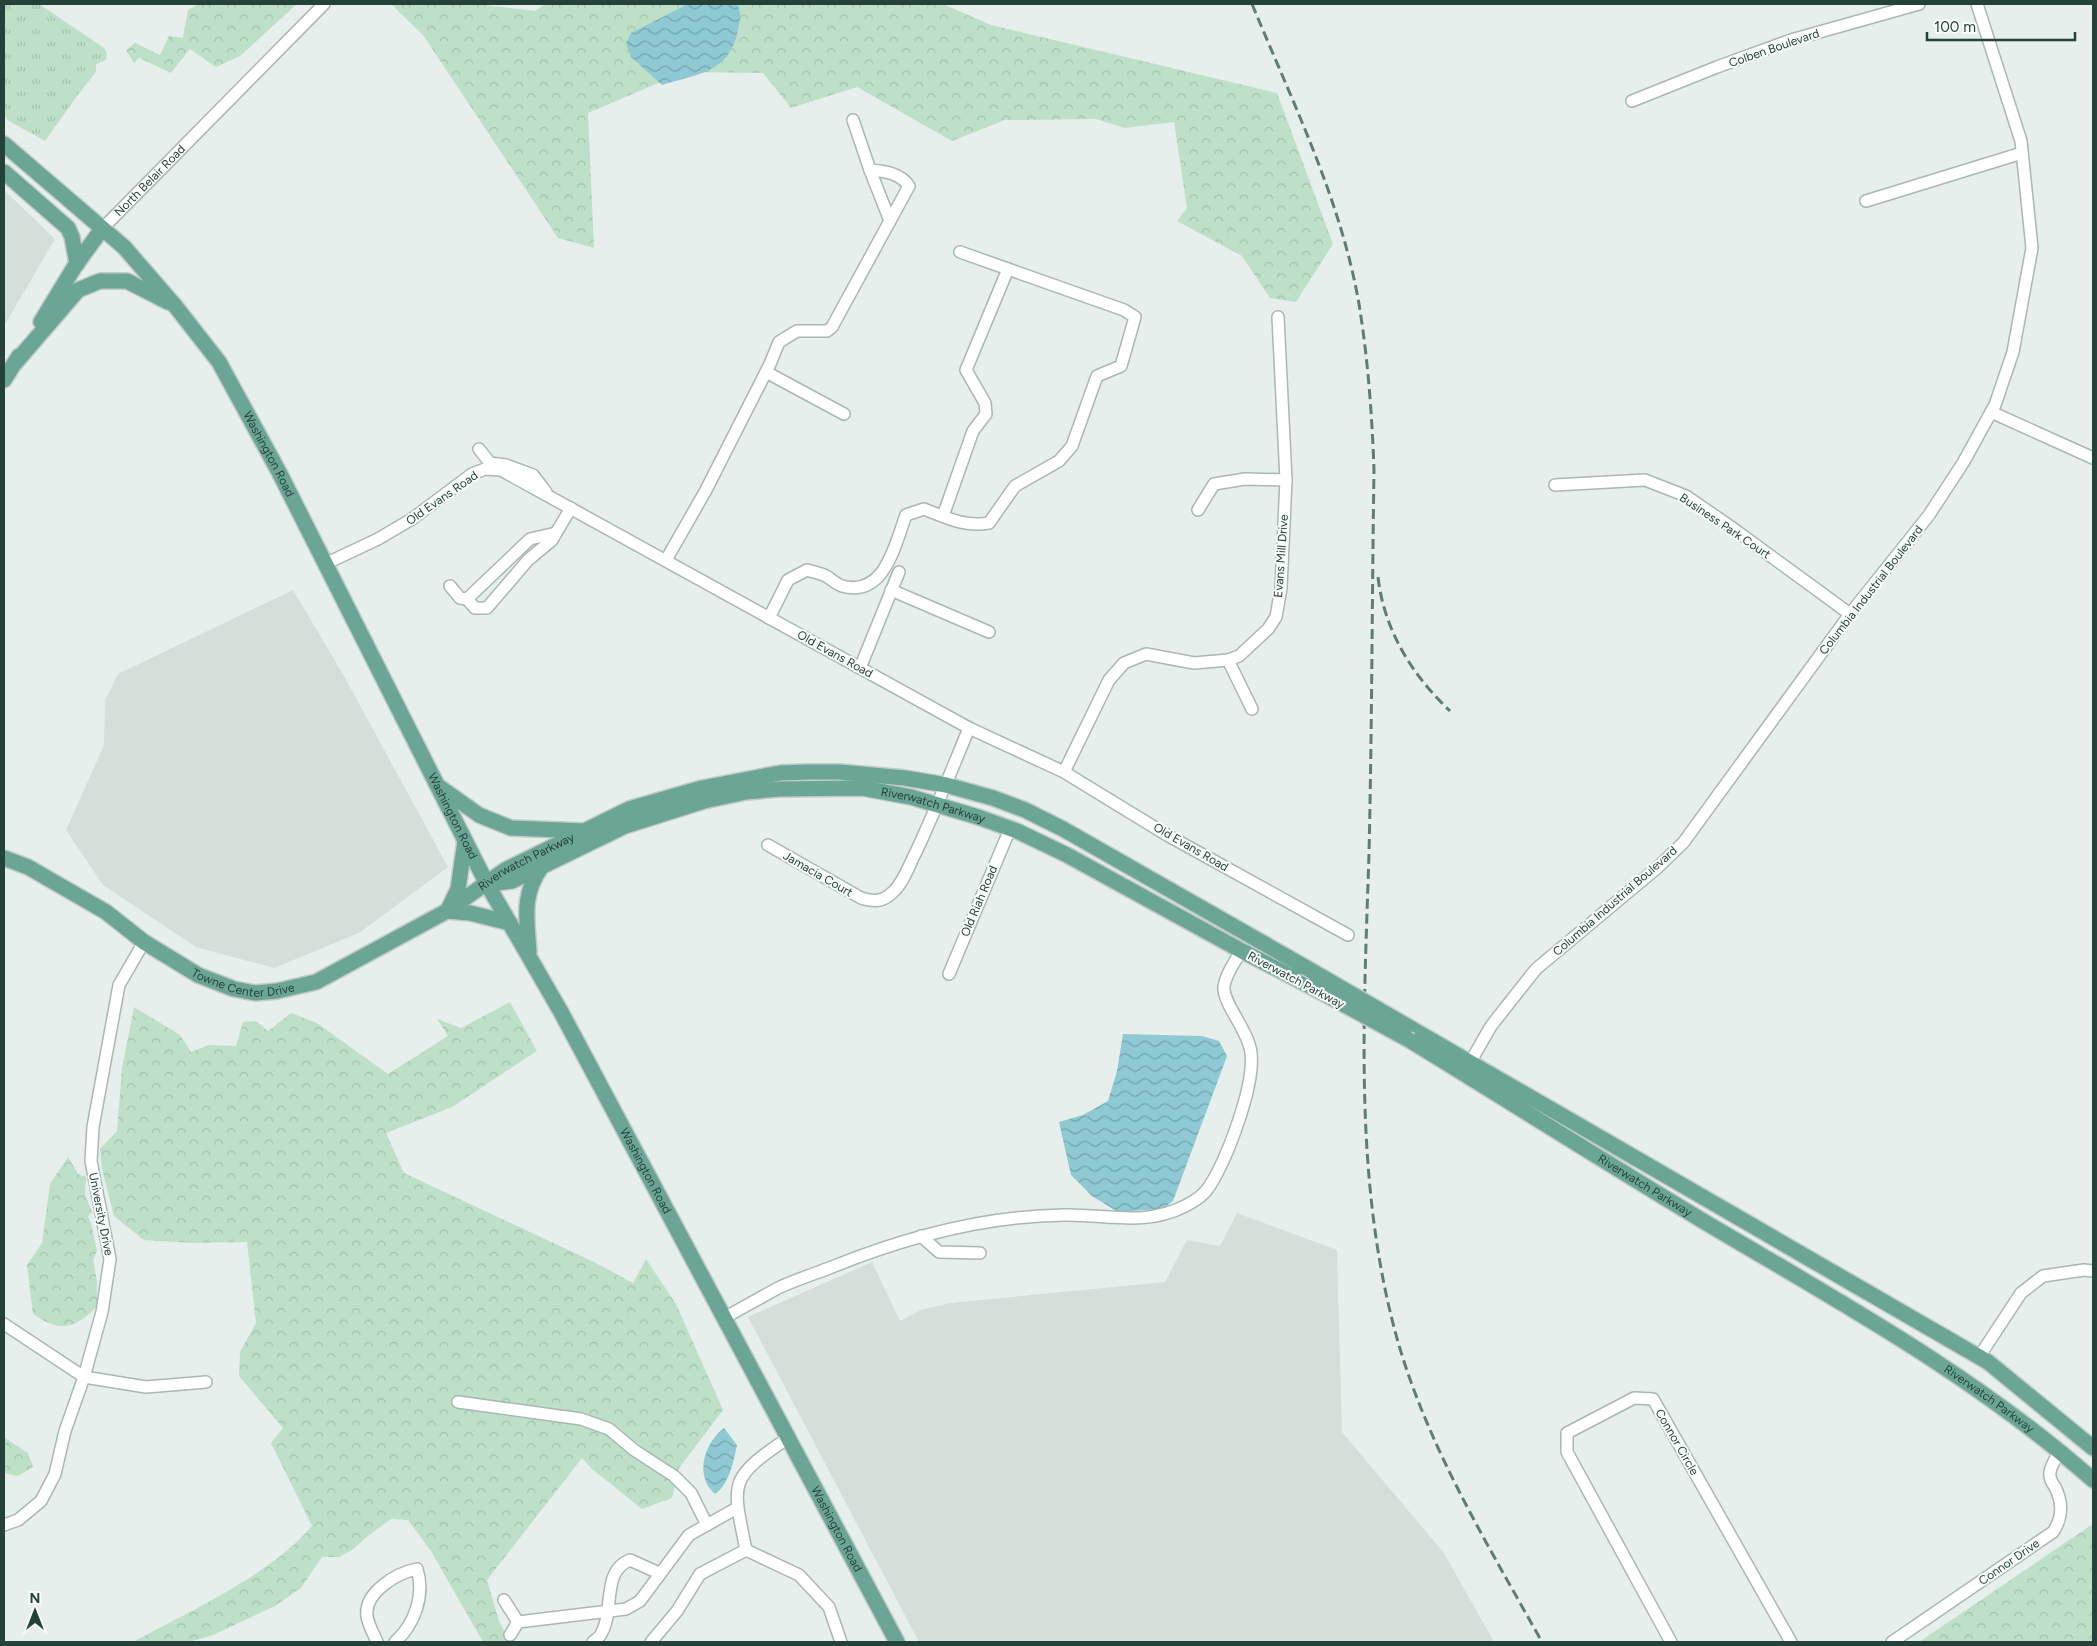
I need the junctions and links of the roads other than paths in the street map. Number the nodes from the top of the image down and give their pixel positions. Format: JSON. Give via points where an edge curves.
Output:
{"nodes":[{"id":1,"x":324,"y":4,"type":"edge"},
{"id":2,"x":1919,"y":4,"type":"edge"},
{"id":3,"x":1976,"y":4,"type":"edge"},
{"id":4,"x":1632,"y":101,"type":"dead end"},
{"id":5,"x":853,"y":120,"type":"dead end"},
{"id":6,"x":4,"y":144,"type":"edge"},
{"id":7,"x":2022,"y":153,"type":"junction"},
{"id":8,"x":870,"y":170,"type":"junction"},
{"id":9,"x":4,"y":172,"type":"edge"},
{"id":10,"x":1866,"y":201,"type":"dead end"},
{"id":11,"x":890,"y":221,"type":"junction"},
{"id":12,"x":102,"y":229,"type":"junction"},
{"id":13,"x":960,"y":252,"type":"dead end"},
{"id":14,"x":77,"y":264,"type":"junction"},
{"id":15,"x":1008,"y":269,"type":"junction"},
{"id":16,"x":176,"y":307,"type":"junction"},
{"id":17,"x":1278,"y":317,"type":"dead end"},
{"id":18,"x":15,"y":364,"type":"junction"},
{"id":19,"x":766,"y":372,"type":"junction"},
{"id":20,"x":4,"y":380,"type":"edge"},
{"id":21,"x":1991,"y":412,"type":"junction"},
{"id":22,"x":844,"y":414,"type":"dead end"},
{"id":23,"x":479,"y":449,"type":"dead end"},
{"id":24,"x":2093,"y":458,"type":"edge"},
{"id":25,"x":1286,"y":480,"type":"junction"},
{"id":26,"x":1555,"y":485,"type":"dead end"},
{"id":27,"x":549,"y":495,"type":"junction"},
{"id":28,"x":571,"y":508,"type":"junction"},
{"id":29,"x":1198,"y":510,"type":"dead end"},
{"id":30,"x":943,"y":516,"type":"junction"},
{"id":31,"x":556,"y":534,"type":"junction"},
{"id":32,"x":666,"y":560,"type":"junction"},
{"id":33,"x":325,"y":564,"type":"junction"},
{"id":34,"x":899,"y":572,"type":"dead end"},
{"id":35,"x":450,"y":586,"type":"dead end"},
{"id":36,"x":891,"y":590,"type":"junction"},
{"id":37,"x":467,"y":599,"type":"junction"},
{"id":38,"x":1850,"y":614,"type":"junction"},
{"id":39,"x":769,"y":618,"type":"junction"},
{"id":40,"x":990,"y":632,"type":"dead end"},
{"id":41,"x":1228,"y":660,"type":"junction"},
{"id":42,"x":860,"y":668,"type":"junction"},
{"id":43,"x":1252,"y":709,"type":"dead end"},
{"id":44,"x":969,"y":728,"type":"junction"},
{"id":45,"x":1064,"y":772,"type":"junction"},
{"id":46,"x":435,"y":782,"type":"junction"},
{"id":47,"x":946,"y":785,"type":"junction"},
{"id":48,"x":938,"y":805,"type":"junction"},
{"id":49,"x":1010,"y":829,"type":"junction"},
{"id":50,"x":586,"y":831,"type":"junction"},
{"id":51,"x":465,"y":841,"type":"junction"},
{"id":52,"x":768,"y":845,"type":"dead end"},
{"id":53,"x":4,"y":858,"type":"edge"},
{"id":54,"x":543,"y":865,"type":"junction"},
{"id":55,"x":487,"y":884,"type":"junction"},
{"id":56,"x":447,"y":911,"type":"junction"},
{"id":57,"x":510,"y":923,"type":"junction"},
{"id":58,"x":1348,"y":935,"type":"dead end"},
{"id":59,"x":144,"y":942,"type":"junction"},
{"id":60,"x":1242,"y":951,"type":"junction"},
{"id":61,"x":529,"y":956,"type":"junction"},
{"id":62,"x":948,"y":974,"type":"dead end"},
{"id":63,"x":1409,"y":1034,"type":"junction"},
{"id":64,"x":1467,"y":1068,"type":"junction"},
{"id":65,"x":922,"y":1236,"type":"junction"},
{"id":66,"x":980,"y":1253,"type":"dead end"},
{"id":67,"x":2093,"y":1272,"type":"edge"},
{"id":68,"x":724,"y":1318,"type":"junction"},
{"id":69,"x":4,"y":1324,"type":"edge"},
{"id":70,"x":1979,"y":1357,"type":"junction"},
{"id":71,"x":84,"y":1377,"type":"junction"},
{"id":72,"x":206,"y":1382,"type":"dead end"},
{"id":73,"x":458,"y":1402,"type":"dead end"},
{"id":74,"x":788,"y":1438,"type":"junction"},
{"id":75,"x":2093,"y":1448,"type":"edge"},
{"id":76,"x":2060,"y":1450,"type":"junction"},
{"id":77,"x":2093,"y":1480,"type":"edge"},
{"id":78,"x":737,"y":1508,"type":"junction"},
{"id":79,"x":4,"y":1525,"type":"edge"},
{"id":80,"x":707,"y":1525,"type":"junction"},
{"id":81,"x":746,"y":1550,"type":"junction"},
{"id":82,"x":660,"y":1573,"type":"junction"},
{"id":83,"x":504,"y":1600,"type":"dead end"},
{"id":84,"x":607,"y":1612,"type":"junction"},
{"id":85,"x":518,"y":1622,"type":"junction"},
{"id":86,"x":510,"y":1635,"type":"dead end"},
{"id":87,"x":377,"y":1642,"type":"edge"},
{"id":88,"x":395,"y":1642,"type":"edge"},
{"id":89,"x":593,"y":1642,"type":"edge"},
{"id":90,"x":651,"y":1642,"type":"edge"},
{"id":91,"x":842,"y":1642,"type":"edge"},
{"id":92,"x":897,"y":1642,"type":"edge"},
{"id":93,"x":1671,"y":1642,"type":"edge"},
{"id":94,"x":1791,"y":1642,"type":"edge"},
{"id":95,"x":1892,"y":1642,"type":"edge"}],
"edges":[{"from":1,"to":12,"type":"street","name":"North Belair Road"},
{"from":2,"to":4,"type":"street","name":"Colben Boulevard","via":[[1791,40]]},
{"from":3,"to":7,"type":"street","name":"Columbia Industrial Boulevard","via":[[2021,140]]},
{"from":5,"to":8,"type":"street"},
{"from":6,"to":12,"type":"main road","name":"Washington Road"},
{"from":7,"to":10,"type":"street"},
{"from":7,"to":21,"type":"street","name":"Columbia Industrial Boulevard","via":[[2032,248],[2013,352]]},
{"from":8,"to":11,"type":"street"},
{"from":8,"to":11,"type":"street","via":[[887,171],[909,186]]},
{"from":9,"to":14,"type":"main road","via":[[68,228]]},
{"from":11,"to":19,"type":"street","via":[[832,328],[827,331],[797,331],[788,335],[779,342]]},
{"from":12,"to":14,"type":"main road","name":"North Belair Road"},
{"from":12,"to":16,"type":"main road","name":"Washington Road","via":[[124,247]]},
{"from":13,"to":15,"type":"street"},
{"from":14,"to":18,"type":"main road","name":"North Belair Road"},
{"from":15,"to":30,"type":"street","via":[[966,370],[985,403],[986,414],[973,431]]},
{"from":15,"to":30,"type":"street","via":[[1135,316],[1122,366],[1097,376],[1072,446],[1059,461],[1015,486],[989,523],[962,524]]},
{"from":16,"to":18,"type":"main road","via":[[127,281],[100,281],[78,290]]},
{"from":16,"to":33,"type":"main road","name":"Washington Road","via":[[220,362]]},
{"from":17,"to":25,"type":"street","name":"Evans Mill Drive"},
{"from":18,"to":20,"type":"main road","name":"North Belair Road"},
{"from":19,"to":22,"type":"street"},
{"from":19,"to":32,"type":"street"},
{"from":21,"to":24,"type":"street"},
{"from":21,"to":38,"type":"street","name":"Columbia Industrial Boulevard","via":[[1964,463],[1930,515]]},
{"from":23,"to":27,"type":"street","via":[[490,463],[533,475]]},
{"from":25,"to":29,"type":"street","via":[[1245,479],[1214,484]]},
{"from":25,"to":41,"type":"street","name":"Evans Mill Drive","via":[[1281,588],[1276,617],[1240,656]]},
{"from":26,"to":38,"type":"street","name":"Business Park Court","via":[[1644,480],[1686,496]]},
{"from":27,"to":28,"type":"street","name":"Old Evans Road"},
{"from":27,"to":33,"type":"street","name":"Old Evans Road","via":[[501,470],[485,469],[472,474],[412,519]]},
{"from":28,"to":31,"type":"street"},
{"from":28,"to":32,"type":"street","name":"Old Evans Road"},
{"from":30,"to":39,"type":"street","via":[[924,509],[906,515],[884,571],[874,581],[857,588],[841,586],[825,575],[807,570],[788,580]]},
{"from":31,"to":37,"type":"street","via":[[530,539]]},
{"from":31,"to":37,"type":"street","via":[[528,560],[487,608],[475,608]]},
{"from":32,"to":39,"type":"street","name":"Old Evans Road"},
{"from":33,"to":46,"type":"main road","name":"Washington Road"},
{"from":34,"to":36,"type":"street"},
{"from":35,"to":37,"type":"street","via":[[460,598]]},
{"from":36,"to":40,"type":"street"},
{"from":36,"to":42,"type":"street"},
{"from":38,"to":64,"type":"street","name":"Columbia Industrial Boulevard","via":[[1683,843],[1536,969],[1491,1026]]},
{"from":39,"to":42,"type":"street","name":"Old Evans Road"},
{"from":41,"to":43,"type":"street"},
{"from":41,"to":45,"type":"street","name":"Evans Mill Drive","via":[[1194,663],[1146,654],[1124,663],[1109,680]]},
{"from":42,"to":44,"type":"street","name":"Old Evans Road"},
{"from":44,"to":45,"type":"street","name":"Old Evans Road"},
{"from":44,"to":47,"type":"street","name":"Jamacia Court"},
{"from":45,"to":58,"type":"street","name":"Old Evans Road","via":[[1167,835]]},
{"from":46,"to":50,"type":"main road","via":[[479,815],[511,828]]},
{"from":46,"to":51,"type":"main road","name":"Washington Road"},
{"from":47,"to":48,"type":"street","name":"Jamacia Court"},
{"from":47,"to":50,"type":"main road","name":"Riverwatch Parkway","via":[[869,774],[780,773],[677,794],[629,809]]},
{"from":47,"to":63,"type":"main road","name":"Riverwatch Parkway","bridge":true,"via":[[1025,810],[1055,825],[1305,967]]},
{"from":48,"to":49,"type":"main road","name":"Riverwatch Parkway"},
{"from":48,"to":52,"type":"street","name":"Jamacia Court","via":[[901,883],[881,901],[851,894]]},
{"from":48,"to":54,"type":"main road","name":"Riverwatch Parkway","via":[[862,788],[746,792],[704,801],[625,826]]},
{"from":49,"to":60,"type":"main road","name":"Riverwatch Parkway","via":[[1067,855]]},
{"from":49,"to":62,"type":"street","name":"Old Riah Road"},
{"from":50,"to":55,"type":"main road","name":"Riverwatch Parkway","via":[[505,870]]},
{"from":51,"to":55,"type":"main road","name":"Washington Road"},
{"from":51,"to":56,"type":"main road","via":[[458,889]]},
{"from":53,"to":59,"type":"main road","name":"Towne Center Drive","via":[[28,867],[71,891],[106,912]]},
{"from":54,"to":55,"type":"main road","name":"Riverwatch Parkway","via":[[512,881]]},
{"from":54,"to":61,"type":"main road","via":[[531,884],[528,896]]},
{"from":55,"to":56,"type":"main road","name":"Towne Center Drive"},
{"from":55,"to":57,"type":"main road","name":"Washington Road"},
{"from":56,"to":57,"type":"main road"},
{"from":56,"to":59,"type":"main road","name":"Towne Center Drive","via":[[316,982],[277,991],[255,993],[234,989],[198,975]]},
{"from":57,"to":61,"type":"main road","name":"Washington Road"},
{"from":59,"to":71,"type":"street","name":"University Drive","via":[[119,985],[93,1127],[91,1161],[110,1260],[102,1312]]},
{"from":60,"to":63,"type":"main road","name":"Riverwatch Parkway","bridge":true},
{"from":60,"to":65,"type":"street","via":[[1224,985],[1225,994],[1248,1039],[1252,1068],[1236,1127],[1208,1189],[1172,1213],[1152,1218],[1064,1215],[1004,1219],[953,1227]]},
{"from":61,"to":68,"type":"main road","name":"Washington Road"},
{"from":63,"to":64,"type":"main road","name":"Riverwatch Parkway"},
{"from":64,"to":70,"type":"main road","name":"Riverwatch Parkway"},
{"from":64,"to":76,"type":"main road","name":"Riverwatch Parkway","via":[[1719,1230],[1930,1356]]},
{"from":65,"to":66,"type":"street","via":[[938,1252]]},
{"from":65,"to":68,"type":"street","via":[[874,1250],[780,1288]]},
{"from":67,"to":70,"type":"street","via":[[2084,1270],[2043,1276],[2021,1293]]},
{"from":68,"to":74,"type":"main road","name":"Washington Road"},
{"from":69,"to":71,"type":"street"},
{"from":70,"to":75,"type":"main road","name":"Riverwatch Parkway"},
{"from":71,"to":72,"type":"street","via":[[146,1387]]},
{"from":71,"to":79,"type":"street","name":"University Drive","via":[[65,1431],[55,1474],[41,1501],[18,1520]]},
{"from":73,"to":80,"type":"street","via":[[581,1419],[609,1429],[674,1476],[691,1493]]},
{"from":74,"to":78,"type":"street","via":[[745,1470],[737,1487]]},
{"from":74,"to":92,"type":"main road","name":"Washington Road"},
{"from":76,"to":77,"type":"main road","name":"Riverwatch Parkway"},
{"from":76,"to":95,"type":"street","name":"Connor Drive","via":[[2050,1472],[2062,1512],[2053,1532]]},
{"from":78,"to":80,"type":"street"},
{"from":78,"to":81,"type":"street"},
{"from":80,"to":82,"type":"street","via":[[689,1535]]},
{"from":81,"to":90,"type":"street","via":[[700,1574],[677,1611]]},
{"from":81,"to":91,"type":"street","via":[[799,1575],[829,1607]]},
{"from":82,"to":84,"type":"street","via":[[640,1601],[626,1609]]},
{"from":82,"to":84,"type":"street","via":[[630,1560],[620,1564],[614,1573]]},
{"from":83,"to":85,"type":"street"},
{"from":84,"to":85,"type":"street"},
{"from":84,"to":89,"type":"street","via":[[602,1634]]},
{"from":85,"to":86,"type":"street"},
{"from":87,"to":88,"type":"street","via":[[367,1616],[372,1598],[383,1585],[406,1571],[417,1569],[421,1581],[420,1600],[405,1633]]},
{"from":93,"to":94,"type":"street","name":"Connor Circle","via":[[1566,1452],[1566,1433],[1634,1398],[1653,1399]]}]}
